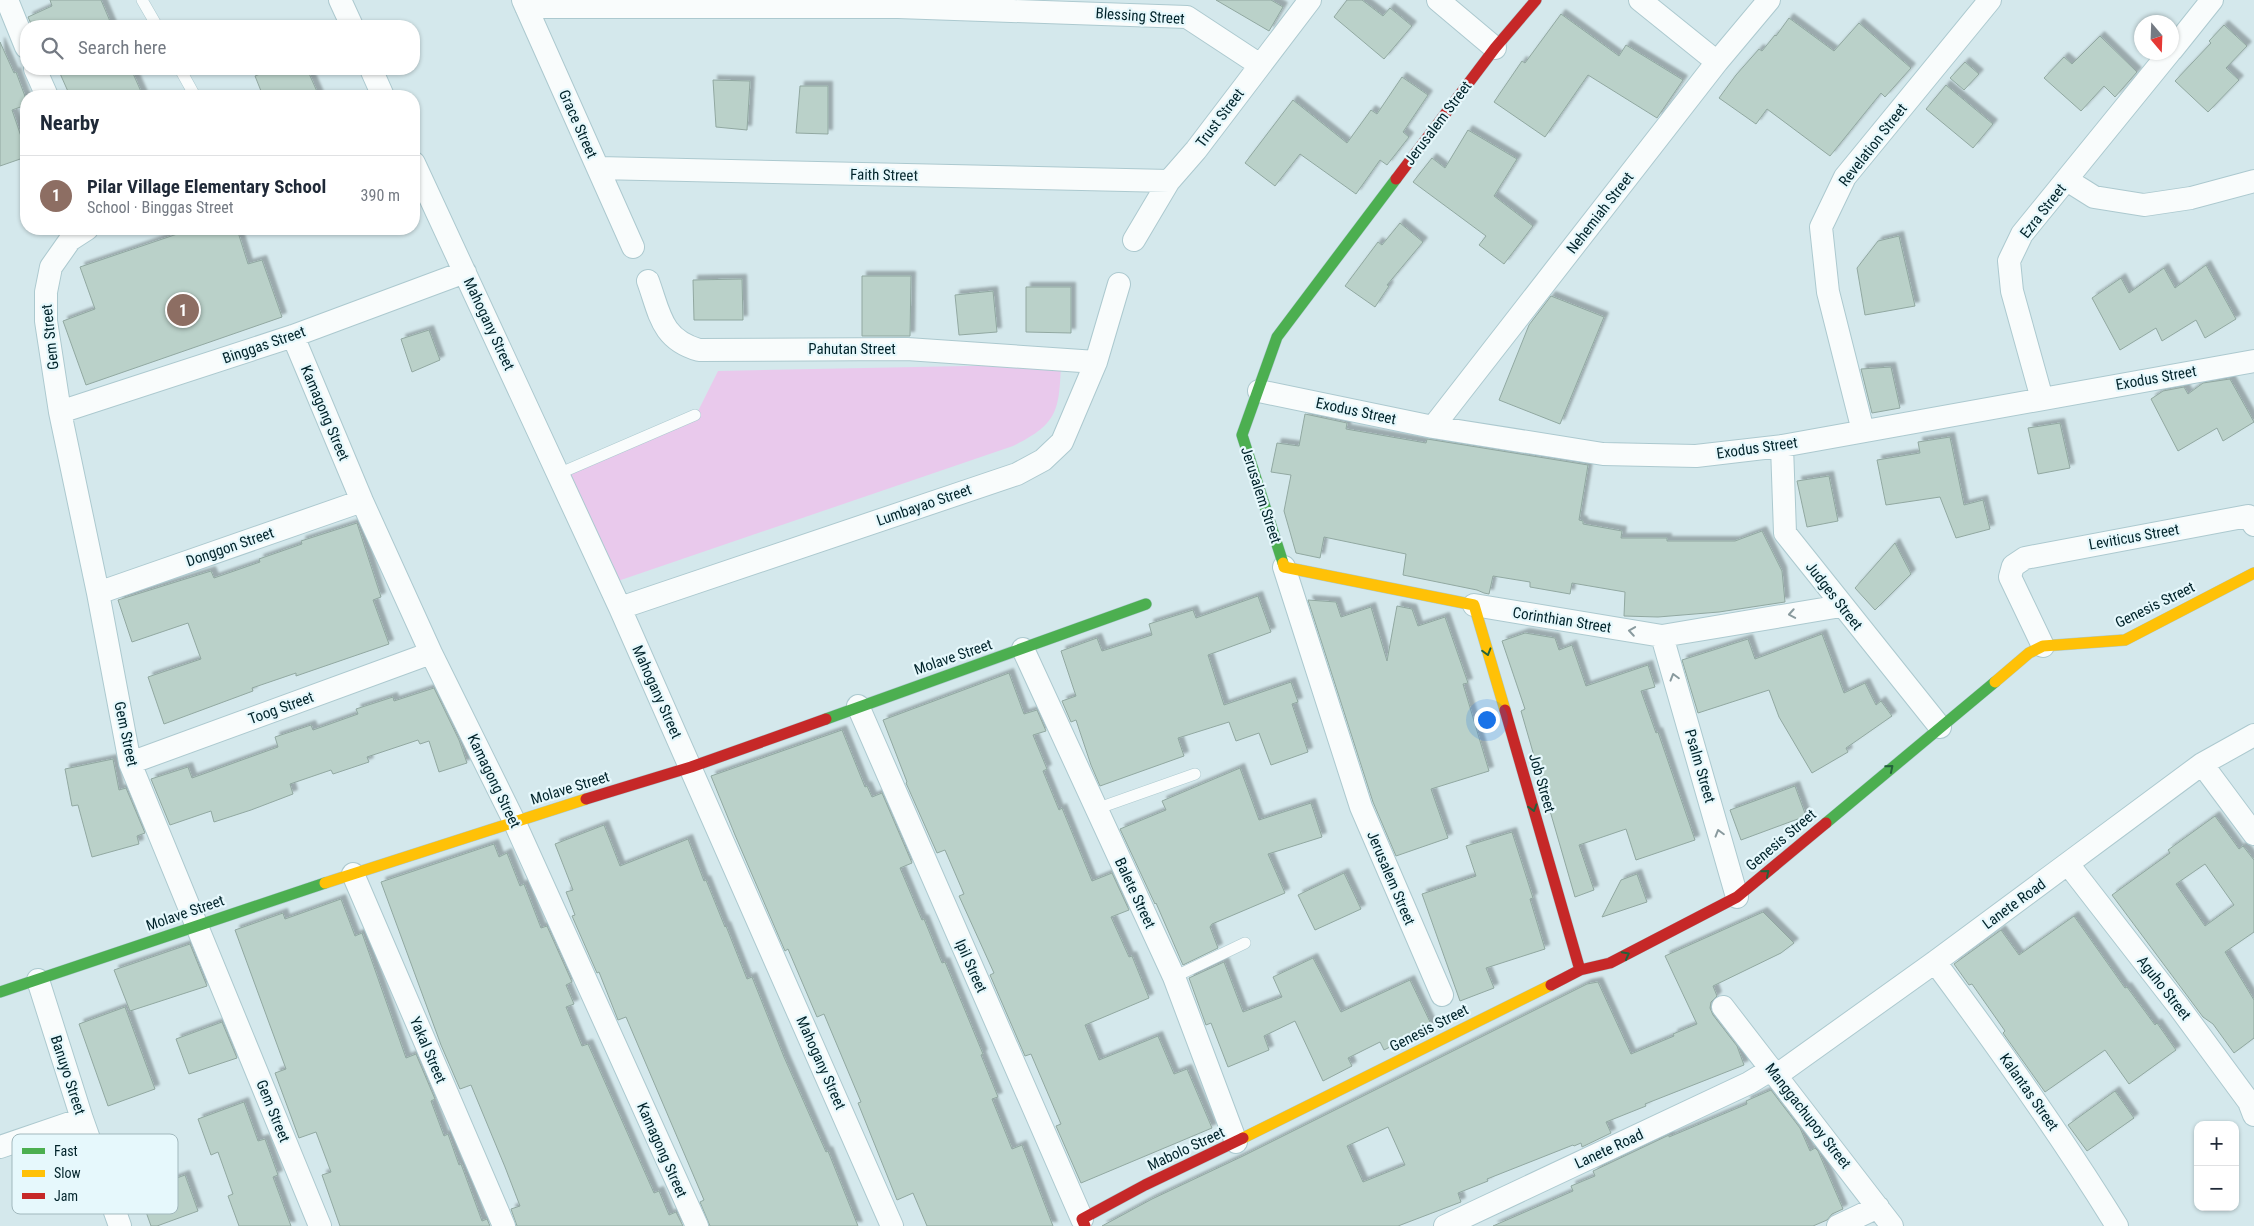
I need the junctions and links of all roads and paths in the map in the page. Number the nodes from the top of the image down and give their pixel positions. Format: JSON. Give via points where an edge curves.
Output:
{"nodes":[{"id":1,"x":7,"y":0,"type":"edge"},
{"id":2,"x":142,"y":0,"type":"edge"},
{"id":3,"x":340,"y":0,"type":"edge"},
{"id":4,"x":1310,"y":0,"type":"edge"},
{"id":5,"x":1438,"y":0,"type":"edge"},
{"id":6,"x":1536,"y":0,"type":"edge"},
{"id":7,"x":1640,"y":0,"type":"edge"},
{"id":8,"x":1769,"y":0,"type":"edge"},
{"id":9,"x":1990,"y":0,"type":"edge"},
{"id":10,"x":2212,"y":0,"type":"edge"},
{"id":11,"x":899,"y":3,"type":"edge"},
{"id":12,"x":525,"y":4,"type":"edge"},
{"id":13,"x":1064,"y":6,"type":"edge"},
{"id":14,"x":154,"y":20,"type":"edge"},
{"id":15,"x":349,"y":20,"type":"edge"},
{"id":16,"x":20,"y":32,"type":"edge"},
{"id":17,"x":2179,"y":41,"type":"edge"},
{"id":18,"x":1495,"y":48,"type":"junction"},
{"id":19,"x":2164,"y":60,"type":"edge"},
{"id":20,"x":1717,"y":62,"type":"junction"},
{"id":21,"x":1260,"y":65,"type":"junction"},
{"id":22,"x":38,"y":75,"type":"edge"},
{"id":23,"x":183,"y":75,"type":"edge"},
{"id":24,"x":374,"y":75,"type":"edge"},
{"id":25,"x":44,"y":90,"type":"edge"},
{"id":26,"x":192,"y":90,"type":"edge"},
{"id":27,"x":380,"y":90,"type":"edge"},
{"id":28,"x":598,"y":168,"type":"junction"},
{"id":29,"x":420,"y":176,"type":"edge"},
{"id":30,"x":2067,"y":180,"type":"junction"},
{"id":31,"x":1169,"y":181,"type":"junction"},
{"id":32,"x":2254,"y":181,"type":"edge"},
{"id":33,"x":78,"y":235,"type":"edge"},
{"id":34,"x":1134,"y":240,"type":"dead end"},
{"id":35,"x":634,"y":247,"type":"dead end"},
{"id":36,"x":465,"y":272,"type":"junction"},
{"id":37,"x":648,"y":281,"type":"dead end"},
{"id":38,"x":1119,"y":284,"type":"dead end"},
{"id":39,"x":293,"y":336,"type":"junction"},
{"id":40,"x":2254,"y":360,"type":"edge"},
{"id":41,"x":1096,"y":362,"type":"junction"},
{"id":42,"x":1259,"y":390,"type":"junction"},
{"id":43,"x":2042,"y":399,"type":"junction"},
{"id":44,"x":60,"y":412,"type":"junction"},
{"id":45,"x":695,"y":415,"type":"dead end"},
{"id":46,"x":1433,"y":427,"type":"junction"},
{"id":47,"x":1863,"y":431,"type":"junction"},
{"id":48,"x":1782,"y":446,"type":"junction"},
{"id":49,"x":558,"y":474,"type":"junction"},
{"id":50,"x":362,"y":501,"type":"junction"},
{"id":51,"x":2254,"y":525,"type":"edge"},
{"id":52,"x":1284,"y":567,"type":"junction"},
{"id":53,"x":2254,"y":573,"type":"edge"},
{"id":54,"x":98,"y":593,"type":"junction"},
{"id":55,"x":1146,"y":604,"type":"dead end"},
{"id":56,"x":1474,"y":605,"type":"junction"},
{"id":57,"x":1840,"y":606,"type":"junction"},
{"id":58,"x":620,"y":608,"type":"junction"},
{"id":59,"x":1662,"y":636,"type":"junction"},
{"id":60,"x":2043,"y":646,"type":"junction"},
{"id":61,"x":1023,"y":649,"type":"junction"},
{"id":62,"x":432,"y":653,"type":"junction"},
{"id":63,"x":858,"y":706,"type":"junction"},
{"id":64,"x":1940,"y":727,"type":"junction"},
{"id":65,"x":2254,"y":735,"type":"edge"},
{"id":66,"x":130,"y":763,"type":"junction"},
{"id":67,"x":2202,"y":764,"type":"junction"},
{"id":68,"x":690,"y":767,"type":"junction"},
{"id":69,"x":1194,"y":774,"type":"dead end"},
{"id":70,"x":1096,"y":810,"type":"junction"},
{"id":71,"x":514,"y":821,"type":"junction"},
{"id":72,"x":2254,"y":834,"type":"edge"},
{"id":73,"x":2068,"y":864,"type":"junction"},
{"id":74,"x":353,"y":874,"type":"junction"},
{"id":75,"x":1737,"y":897,"type":"junction"},
{"id":76,"x":197,"y":924,"type":"junction"},
{"id":77,"x":1245,"y":944,"type":"dead end"},
{"id":78,"x":1935,"y":962,"type":"junction"},
{"id":79,"x":1580,"y":970,"type":"junction"},
{"id":80,"x":1174,"y":977,"type":"junction"},
{"id":81,"x":38,"y":980,"type":"junction"},
{"id":82,"x":0,"y":992,"type":"edge"},
{"id":83,"x":1442,"y":995,"type":"dead end"},
{"id":84,"x":1723,"y":1007,"type":"dead end"},
{"id":85,"x":1774,"y":1072,"type":"junction"},
{"id":86,"x":1303,"y":1108,"type":"joint"},
{"id":87,"x":2254,"y":1115,"type":"edge"},
{"id":88,"x":82,"y":1119,"type":"junction"},
{"id":89,"x":38,"y":1134,"type":"edge"},
{"id":90,"x":87,"y":1134,"type":"edge"},
{"id":91,"x":1236,"y":1142,"type":"junction"},
{"id":92,"x":12,"y":1143,"type":"edge"},
{"id":93,"x":0,"y":1147,"type":"edge"},
{"id":94,"x":1878,"y":1207,"type":"junction"},
{"id":95,"x":116,"y":1214,"type":"edge"},
{"id":96,"x":1083,"y":1222,"type":"edge"},
{"id":97,"x":120,"y":1226,"type":"edge"},
{"id":98,"x":320,"y":1226,"type":"edge"},
{"id":99,"x":504,"y":1226,"type":"edge"},
{"id":100,"x":697,"y":1226,"type":"edge"},
{"id":101,"x":892,"y":1226,"type":"edge"},
{"id":102,"x":1445,"y":1226,"type":"edge"},
{"id":103,"x":1838,"y":1226,"type":"edge"},
{"id":104,"x":1892,"y":1226,"type":"edge"},
{"id":105,"x":2117,"y":1226,"type":"edge"}],
"edges":[{"from":1,"to":16,"type":"street"},
{"from":2,"to":14,"type":"lane"},
{"from":3,"to":15,"type":"street"},
{"from":4,"to":21,"type":"street","name":"Trust Street"},
{"from":5,"to":18,"type":"street"},
{"from":6,"to":18,"type":"street","name":"Jerusalem Street"},
{"from":7,"to":20,"type":"street"},
{"from":8,"to":20,"type":"street","name":"Nehemiah Street"},
{"from":9,"to":47,"type":"street","name":"Revelation Street","via":[[1845,177],[1820,227],[1828,292]]},
{"from":10,"to":17,"type":"street","name":"Ezra Street"},
{"from":11,"to":12,"type":"street","name":"Blessing Street"},
{"from":11,"to":13,"type":"street","name":"Blessing Street"},
{"from":12,"to":28,"type":"street","name":"Grace Street"},
{"from":13,"to":21,"type":"street","name":"Blessing Street","via":[[1187,17]]},
{"from":18,"to":42,"type":"street","name":"Jerusalem Street","via":[[1277,337]]},
{"from":19,"to":30,"type":"street","name":"Ezra Street"},
{"from":20,"to":46,"type":"street","name":"Nehemiah Street"},
{"from":21,"to":31,"type":"street","name":"Trust Street"},
{"from":22,"to":25,"type":"street"},
{"from":23,"to":26,"type":"lane"},
{"from":24,"to":27,"type":"street"},
{"from":28,"to":31,"type":"street","name":"Faith Street"},
{"from":28,"to":35,"type":"street","name":"Grace Street"},
{"from":29,"to":36,"type":"street","name":"Mahogany Street"},
{"from":30,"to":32,"type":"street","via":[[2094,198],[2144,205],[2191,198]]},
{"from":30,"to":43,"type":"street","name":"Ezra Street","via":[[2022,234],[2009,261],[2012,291]]},
{"from":31,"to":34,"type":"street","name":"Trust Street"},
{"from":33,"to":44,"type":"street","name":"Gem Street","via":[[70,240],[51,268],[46,292],[46,321]]},
{"from":36,"to":39,"type":"street","name":"Binggas Street"},
{"from":36,"to":49,"type":"street","name":"Mahogany Street"},
{"from":37,"to":41,"type":"street","name":"Pahutan Street","via":[[665,328],[682,345],[700,350],[907,349]]},
{"from":38,"to":41,"type":"street","name":"Lumbayao Street"},
{"from":39,"to":44,"type":"street","name":"Binggas Street"},
{"from":39,"to":50,"type":"street","name":"Kamagong Street"},
{"from":40,"to":43,"type":"street","name":"Exodus Street"},
{"from":41,"to":58,"type":"street","name":"Lumbayao Street","via":[[1062,442],[1043,460],[1017,474]]},
{"from":42,"to":46,"type":"street","name":"Exodus Street"},
{"from":42,"to":52,"type":"street","name":"Jerusalem Street","via":[[1242,434]]},
{"from":43,"to":47,"type":"street","name":"Exodus Street"},
{"from":44,"to":54,"type":"street","name":"Gem Street"},
{"from":45,"to":49,"type":"lane"},
{"from":46,"to":48,"type":"street","name":"Exodus Street","via":[[1603,454],[1696,456]]},
{"from":47,"to":48,"type":"street","name":"Exodus Street"},
{"from":48,"to":57,"type":"street","name":"Judges Street","via":[[1785,533]]},
{"from":49,"to":58,"type":"street","name":"Mahogany Street"},
{"from":50,"to":54,"type":"street","name":"Donggon Street"},
{"from":50,"to":62,"type":"street","name":"Kamagong Street"},
{"from":51,"to":60,"type":"street","name":"Leviticus Street","via":[[2248,516],[2025,558],[2013,566],[2010,577]]},
{"from":52,"to":56,"type":"street","name":"Corinthian Street"},
{"from":52,"to":83,"type":"street","name":"Jerusalem Street","via":[[1360,807]]},
{"from":53,"to":60,"type":"street","name":"Genesis Street","via":[[2125,640]]},
{"from":54,"to":66,"type":"street","name":"Gem Street"},
{"from":55,"to":61,"type":"street","name":"Molave Street"},
{"from":59,"to":56,"type":"street","name":"Corinthian Street","one_way":true},
{"from":56,"to":79,"type":"street","name":"Job Street","one_way":true},
{"from":57,"to":59,"type":"street","name":"Corinthian Street","one_way":true},
{"from":57,"to":64,"type":"street","name":"Judges Street"},
{"from":58,"to":68,"type":"street","name":"Mahogany Street"},
{"from":75,"to":59,"type":"street","name":"Psalm Street","one_way":true},
{"from":60,"to":64,"type":"street","name":"Genesis Street","via":[[2029,653]]},
{"from":61,"to":63,"type":"street","name":"Molave Street"},
{"from":61,"to":70,"type":"street","name":"Balete Street"},
{"from":62,"to":66,"type":"street","name":"Toog Street"},
{"from":62,"to":71,"type":"street","name":"Kamagong Street"},
{"from":63,"to":68,"type":"street","name":"Molave Street"},
{"from":63,"to":96,"type":"street","name":"Ipil Street"},
{"from":75,"to":64,"type":"street","name":"Genesis Street","one_way":true},
{"from":65,"to":67,"type":"street","name":"Lanete Road"},
{"from":66,"to":76,"type":"street","name":"Gem Street"},
{"from":67,"to":72,"type":"street"},
{"from":67,"to":73,"type":"street","name":"Lanete Road"},
{"from":68,"to":71,"type":"street","name":"Molave Street"},
{"from":68,"to":101,"type":"street","name":"Mahogany Street"},
{"from":69,"to":70,"type":"lane"},
{"from":70,"to":80,"type":"street","name":"Balete Street"},
{"from":71,"to":74,"type":"street","name":"Molave Street"},
{"from":71,"to":100,"type":"street","name":"Kamagong Street"},
{"from":73,"to":78,"type":"street","name":"Lanete Road"},
{"from":73,"to":87,"type":"street","name":"Aguho Street","via":[[2179,1007],[2249,1102]]},
{"from":74,"to":76,"type":"street","name":"Molave Street"},
{"from":74,"to":99,"type":"street","name":"Yakal Street"},
{"from":79,"to":75,"type":"street","name":"Genesis Street","one_way":true,"via":[[1610,963]]},
{"from":76,"to":81,"type":"street","name":"Molave Street"},
{"from":76,"to":98,"type":"street","name":"Gem Street"},
{"from":77,"to":80,"type":"lane"},
{"from":78,"to":85,"type":"street","name":"Lanete Road"},
{"from":78,"to":105,"type":"street","name":"Kalantas Street","via":[[2025,1084]]},
{"from":79,"to":86,"type":"street","name":"Genesis Street"},
{"from":80,"to":91,"type":"street","name":"Balete Street"},
{"from":81,"to":82,"type":"street","name":"Molave Street"},
{"from":81,"to":88,"type":"street","name":"Banuyo Street"},
{"from":84,"to":85,"type":"street","name":"Manggachupoy Street"},
{"from":85,"to":94,"type":"street","name":"Manggachupoy Street"},
{"from":85,"to":102,"type":"street","name":"Lanete Road"},
{"from":86,"to":91,"type":"street","name":"Mabolo Street"},
{"from":88,"to":89,"type":"street"},
{"from":88,"to":90,"type":"street","name":"Banuyo Street"},
{"from":91,"to":96,"type":"street","name":"Mabolo Street","via":[[1145,1185]]},
{"from":92,"to":93,"type":"street"},
{"from":94,"to":103,"type":"street"},
{"from":94,"to":104,"type":"street","name":"Manggachupoy Street"},
{"from":95,"to":97,"type":"street","name":"Banuyo Street"}]}
